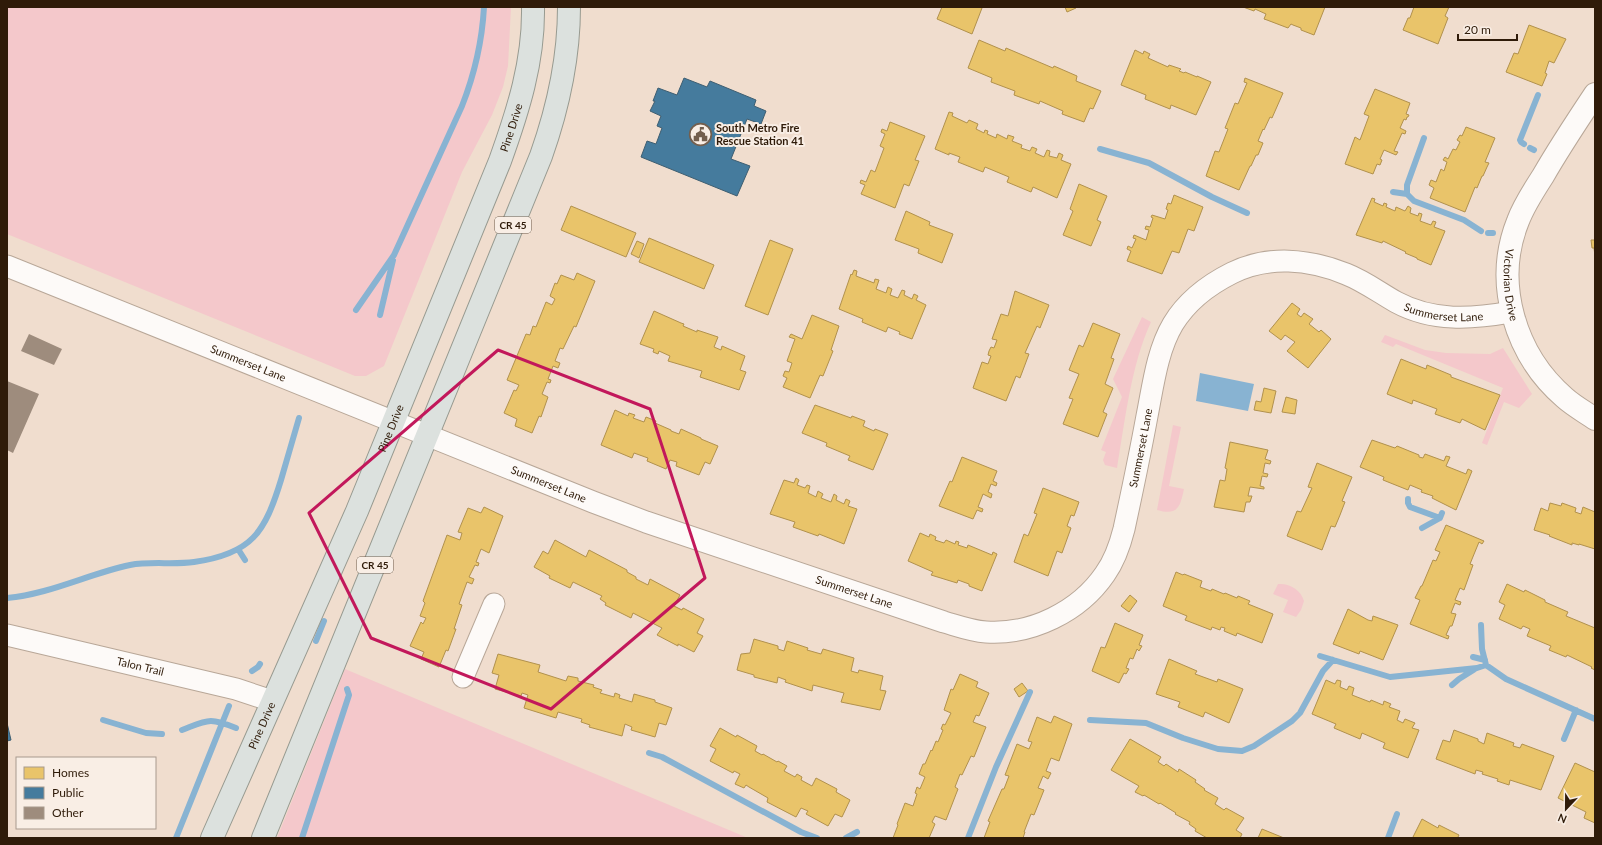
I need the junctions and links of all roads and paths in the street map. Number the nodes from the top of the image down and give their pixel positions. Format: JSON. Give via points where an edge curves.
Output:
{"nodes":[{"id":1,"x":533,"y":7,"type":"edge"},
{"id":2,"x":569,"y":7,"type":"edge"},
{"id":3,"x":1595,"y":94,"type":"edge"},
{"id":4,"x":7,"y":266,"type":"edge"},
{"id":5,"x":1511,"y":312,"type":"junction"},
{"id":6,"x":1595,"y":418,"type":"edge"},
{"id":7,"x":393,"y":422,"type":"junction"},
{"id":8,"x":427,"y":435,"type":"junction"},
{"id":9,"x":494,"y":604,"type":"dead end"},
{"id":10,"x":7,"y":635,"type":"edge"},
{"id":11,"x":463,"y":677,"type":"dead end"},
{"id":12,"x":272,"y":702,"type":"junction"},
{"id":13,"x":212,"y":838,"type":"edge"},
{"id":14,"x":263,"y":838,"type":"edge"}],
"edges":[{"from":1,"to":7,"type":"main road","name":"Pine Drive","number":"CR 45","via":[[528,70],[513,125]]},
{"from":2,"to":8,"type":"main road","number":"CR 45","via":[[566,59],[547,139]]},
{"from":3,"to":5,"type":"street","name":"Victorian Drive","via":[[1553,158],[1518,221],[1508,266]]},
{"from":4,"to":7,"type":"street","name":"Summerset Lane"},
{"from":5,"to":6,"type":"street","name":"Victorian Drive","via":[[1527,350],[1543,374],[1565,398]]},
{"from":5,"to":8,"type":"street","name":"Summerset Lane","via":[[1464,318],[1430,315],[1397,303],[1351,276],[1304,262],[1261,262],[1238,270],[1208,287],[1184,309],[1173,324],[1162,349],[1124,529],[1112,564],[1100,581],[1073,606],[1042,623],[1012,631],[976,630],[944,622],[628,515]]},
{"from":7,"to":8,"type":"street","name":"Summerset Lane"},
{"from":7,"to":12,"type":"main road","name":"Pine Drive","number":"CR 45","via":[[357,511]]},
{"from":8,"to":14,"type":"main road","number":"CR 45"},
{"from":9,"to":11,"type":"street"},
{"from":10,"to":12,"type":"street","name":"Talon Trail","via":[[236,689]]},
{"from":12,"to":13,"type":"main road","name":"Pine Drive","number":"CR 45"}]}
